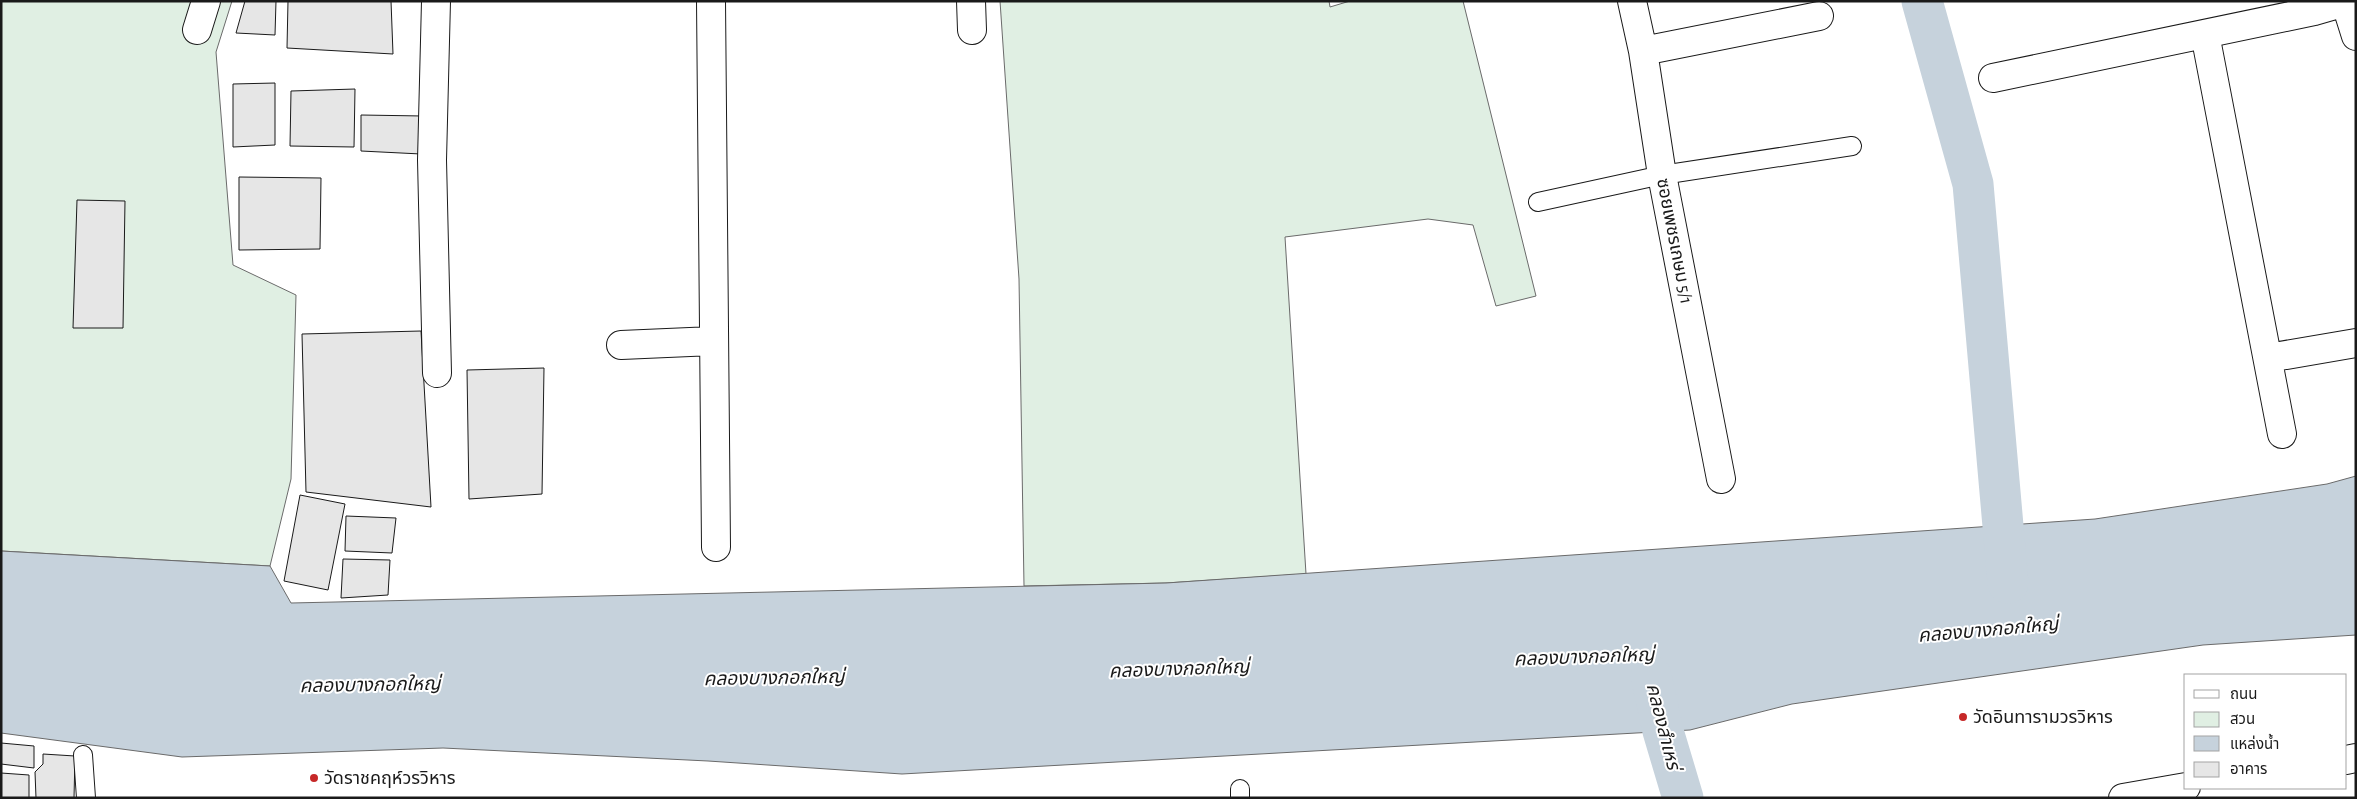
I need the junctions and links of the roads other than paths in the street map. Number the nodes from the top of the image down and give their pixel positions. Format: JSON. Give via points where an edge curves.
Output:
{"nodes":[{"id":1,"x":206,"y":1,"type":"edge"},
{"id":2,"x":436,"y":1,"type":"edge"},
{"id":3,"x":711,"y":1,"type":"edge"},
{"id":4,"x":971,"y":1,"type":"edge"},
{"id":5,"x":1632,"y":1,"type":"edge"},
{"id":6,"x":2345,"y":2,"type":"edge"},
{"id":7,"x":1819,"y":16,"type":"dead end"},
{"id":8,"x":197,"y":30,"type":"dead end"},
{"id":9,"x":972,"y":30,"type":"dead end"},
{"id":10,"x":2205,"y":34,"type":"junction"},
{"id":11,"x":2356,"y":36,"type":"edge"},
{"id":12,"x":1643,"y":51,"type":"junction"},
{"id":13,"x":1993,"y":78,"type":"dead end"},
{"id":14,"x":1852,"y":146,"type":"dead end"},
{"id":15,"x":1662,"y":175,"type":"junction"},
{"id":16,"x":1538,"y":202,"type":"dead end"},
{"id":17,"x":713,"y":341,"type":"junction"},
{"id":18,"x":2356,"y":343,"type":"edge"},
{"id":19,"x":621,"y":345,"type":"dead end"},
{"id":20,"x":2268,"y":358,"type":"junction"},
{"id":21,"x":437,"y":373,"type":"dead end"},
{"id":22,"x":2282,"y":434,"type":"dead end"},
{"id":23,"x":1721,"y":479,"type":"dead end"},
{"id":24,"x":716,"y":547,"type":"dead end"},
{"id":25,"x":84,"y":755,"type":"dead end"},
{"id":26,"x":2184,"y":787,"type":"edge"},
{"id":27,"x":86,"y":798,"type":"edge"},
{"id":28,"x":2123,"y":798,"type":"edge"}],
"edges":[{"from":1,"to":8,"type":"street"},
{"from":2,"to":21,"type":"street","via":[[432,160]]},
{"from":3,"to":17,"type":"street"},
{"from":4,"to":9,"type":"street"},
{"from":5,"to":12,"type":"street","name":"ซอยเพชรเกษม 5/1"},
{"from":6,"to":10,"type":"street"},
{"from":6,"to":11,"type":"street"},
{"from":7,"to":12,"type":"street"},
{"from":10,"to":13,"type":"street"},
{"from":10,"to":20,"type":"street"},
{"from":12,"to":15,"type":"street","name":"ซอยเพชรเกษม 5/1"},
{"from":14,"to":15,"type":"lane"},
{"from":15,"to":16,"type":"lane"},
{"from":15,"to":23,"type":"street","name":"ซอยเพชรเกษม 5/1"},
{"from":17,"to":19,"type":"street"},
{"from":17,"to":24,"type":"street"},
{"from":18,"to":20,"type":"street"},
{"from":20,"to":22,"type":"street"},
{"from":25,"to":27,"type":"lane"},
{"from":26,"to":28,"type":"street"}]}
